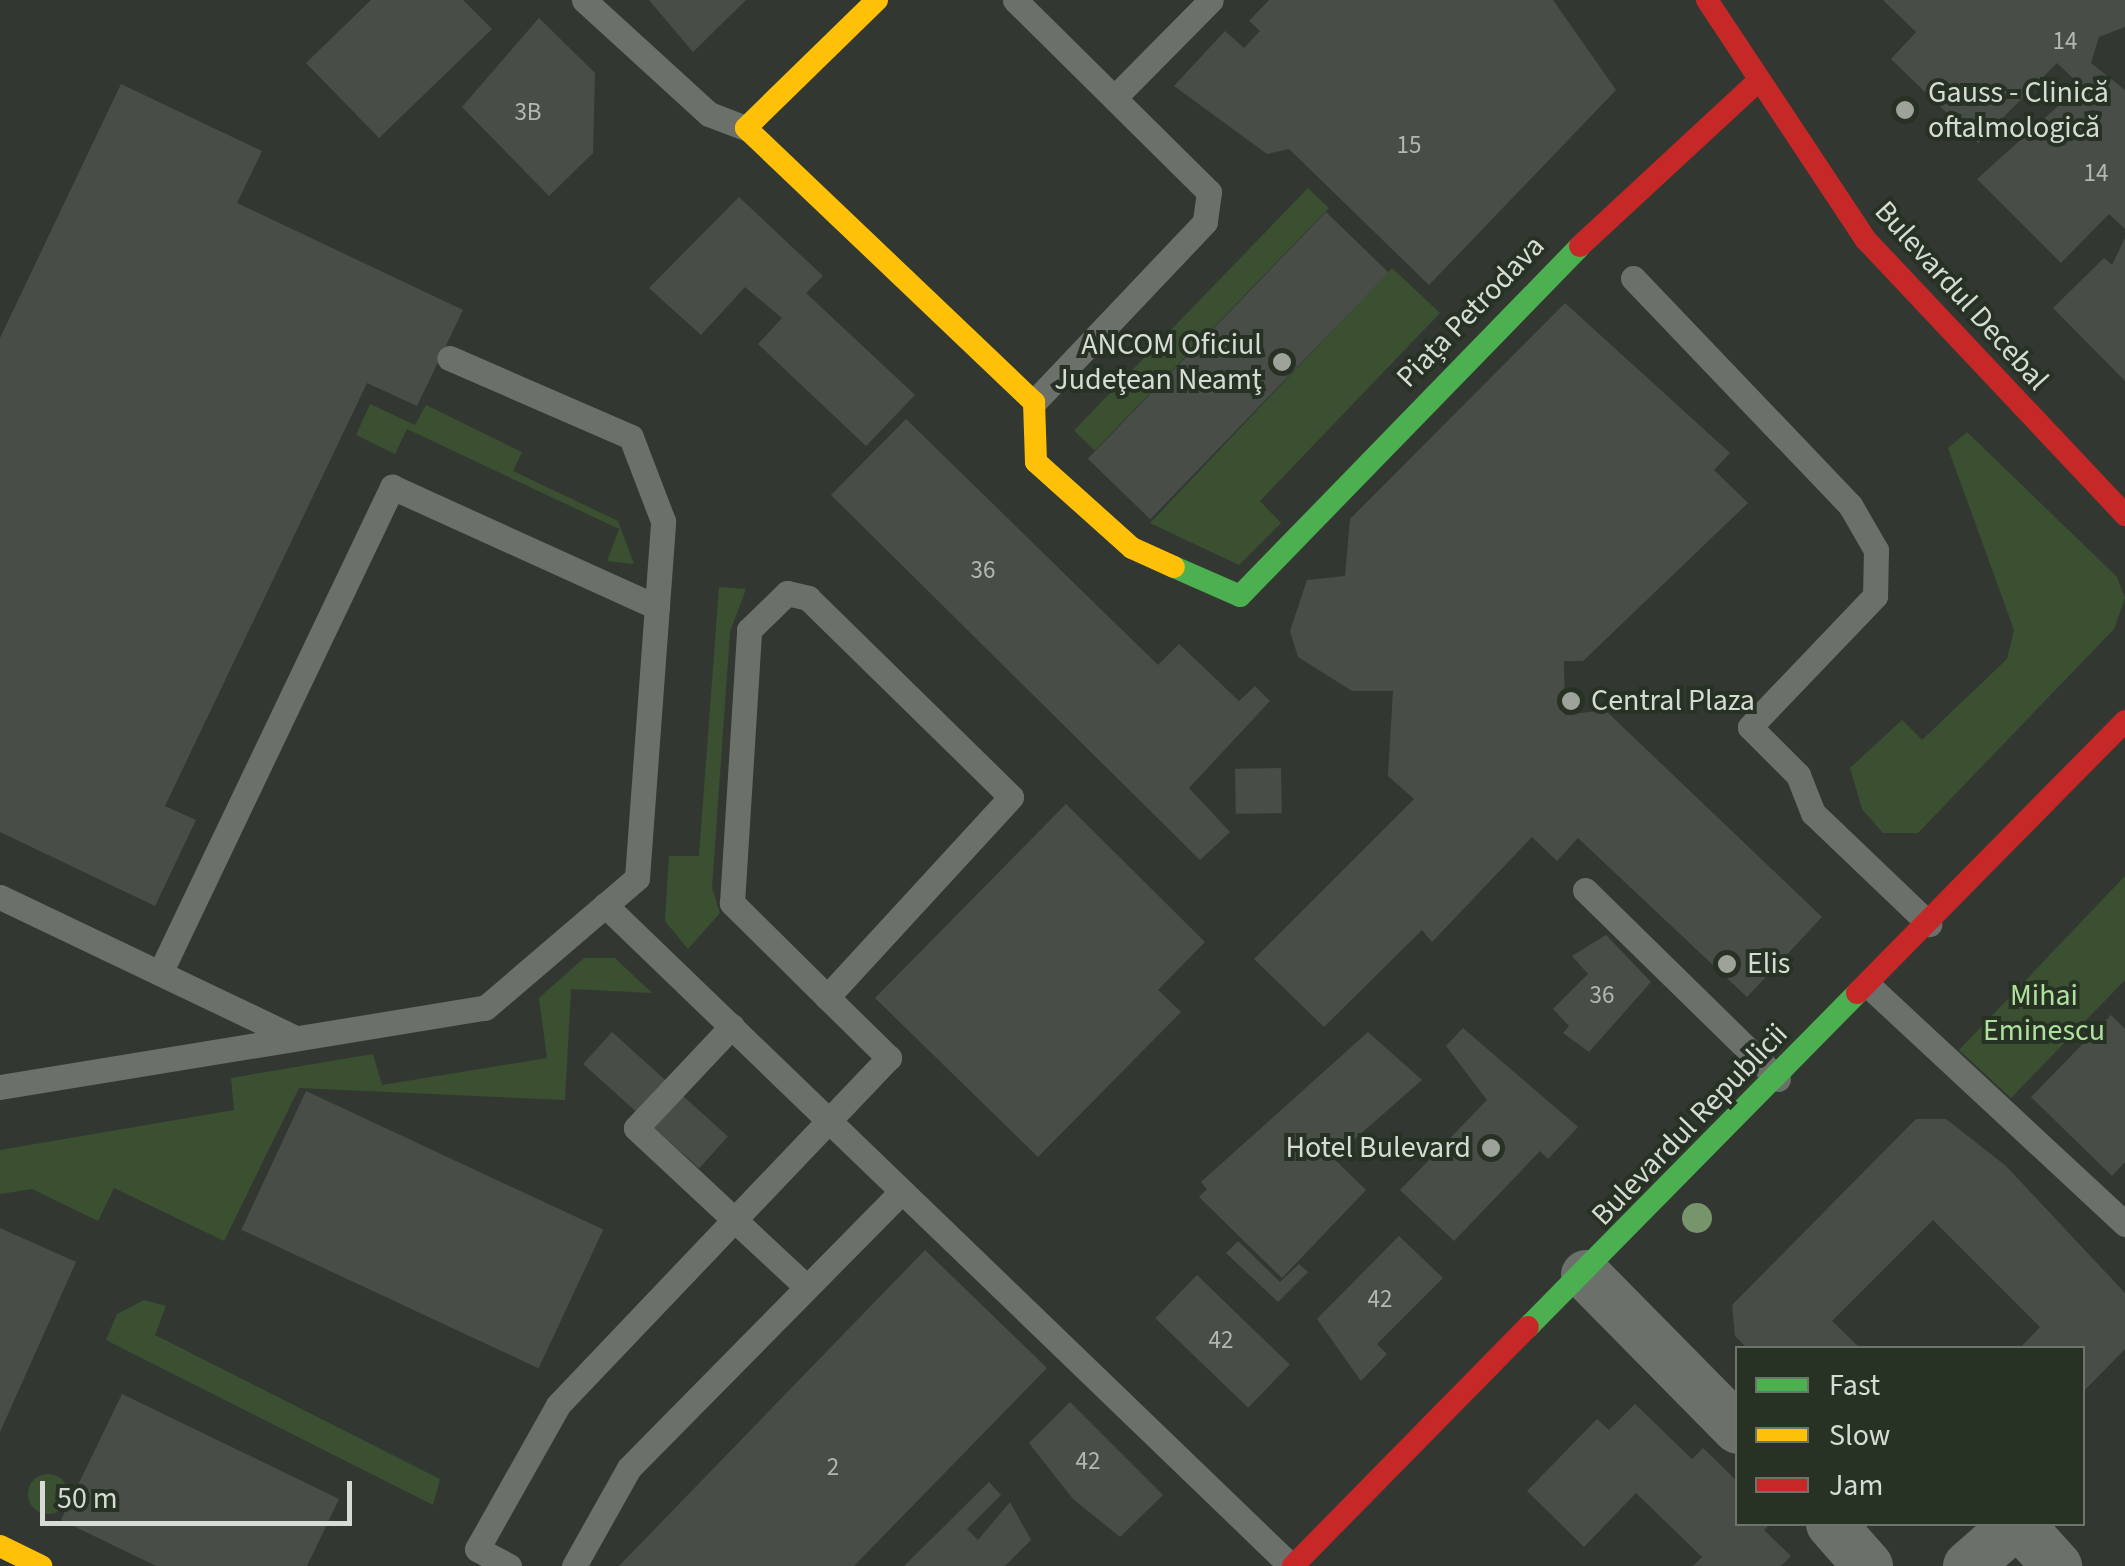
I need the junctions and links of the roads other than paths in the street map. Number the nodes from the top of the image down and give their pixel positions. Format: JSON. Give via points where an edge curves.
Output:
{"nodes":[{"id":1,"x":584,"y":0,"type":"edge"},
{"id":2,"x":877,"y":0,"type":"edge"},
{"id":3,"x":1014,"y":0,"type":"edge"},
{"id":4,"x":1212,"y":0,"type":"edge"},
{"id":5,"x":1707,"y":0,"type":"edge"},
{"id":6,"x":1758,"y":82,"type":"junction"},
{"id":7,"x":1115,"y":97,"type":"junction"},
{"id":8,"x":1810,"y":106,"type":"dead end"},
{"id":9,"x":746,"y":128,"type":"junction"},
{"id":10,"x":1633,"y":278,"type":"dead end"},
{"id":11,"x":449,"y":358,"type":"dead end"},
{"id":12,"x":1034,"y":402,"type":"junction"},
{"id":13,"x":2112,"y":461,"type":"dead end"},
{"id":14,"x":2125,"y":514,"type":"edge"},
{"id":15,"x":657,"y":606,"type":"junction"},
{"id":16,"x":2125,"y":721,"type":"edge"},
{"id":17,"x":1584,"y":890,"type":"dead end"},
{"id":18,"x":0,"y":896,"type":"edge"},
{"id":19,"x":605,"y":905,"type":"junction"},
{"id":20,"x":1929,"y":924,"type":"junction"},
{"id":21,"x":160,"y":973,"type":"junction"},
{"id":22,"x":1869,"y":986,"type":"junction"},
{"id":23,"x":827,"y":997,"type":"junction"},
{"id":24,"x":732,"y":1026,"type":"junction"},
{"id":25,"x":296,"y":1038,"type":"junction"},
{"id":26,"x":1778,"y":1079,"type":"junction"},
{"id":27,"x":0,"y":1087,"type":"edge"},
{"id":28,"x":826,"y":1122,"type":"junction"},
{"id":29,"x":899,"y":1194,"type":"junction"},
{"id":30,"x":734,"y":1220,"type":"junction"},
{"id":31,"x":2125,"y":1224,"type":"edge"},
{"id":32,"x":1586,"y":1275,"type":"junction"},
{"id":33,"x":803,"y":1284,"type":"junction"},
{"id":34,"x":1735,"y":1426,"type":"edge"},
{"id":35,"x":1832,"y":1526,"type":"edge"},
{"id":36,"x":2015,"y":1526,"type":"edge"},
{"id":37,"x":2019,"y":1526,"type":"edge"},
{"id":38,"x":0,"y":1546,"type":"edge"},
{"id":39,"x":41,"y":1566,"type":"edge"},
{"id":40,"x":509,"y":1566,"type":"edge"},
{"id":41,"x":574,"y":1566,"type":"edge"},
{"id":42,"x":1292,"y":1566,"type":"edge"},
{"id":43,"x":1868,"y":1566,"type":"edge"},
{"id":44,"x":1968,"y":1566,"type":"edge"},
{"id":45,"x":2057,"y":1566,"type":"edge"}],
"edges":[{"from":1,"to":9,"type":"lane","via":[[709,114]]},
{"from":2,"to":9,"type":"main road"},
{"from":3,"to":7,"type":"lane"},
{"from":4,"to":7,"type":"lane"},
{"from":5,"to":6,"type":"main road","name":"Bulevardul Decebal"},
{"from":6,"to":12,"type":"main road","name":"Piața Petrodava","via":[[1592,234],[1240,596],[1132,548],[1036,462]]},
{"from":6,"to":14,"type":"main road","name":"Bulevardul Decebal","via":[[1866,240]]},
{"from":7,"to":12,"type":"lane","via":[[1209,192],[1205,222]]},
{"from":8,"to":13,"type":"main road","name":"Bulevardul Decebal","via":[[1950,303]]},
{"from":9,"to":12,"type":"main road"},
{"from":10,"to":20,"type":"lane","via":[[1850,505],[1876,550],[1876,596],[1750,727],[1798,775],[1813,813]]},
{"from":11,"to":15,"type":"lane","via":[[631,437],[663,521]]},
{"from":15,"to":19,"type":"lane","via":[[637,878]]},
{"from":15,"to":21,"type":"lane","via":[[392,486]]},
{"from":16,"to":20,"type":"main road","name":"Bulevardul Republicii"},
{"from":17,"to":26,"type":"lane"},
{"from":18,"to":21,"type":"lane"},
{"from":19,"to":24,"type":"lane"},
{"from":19,"to":25,"type":"lane","via":[[485,1008]]},
{"from":20,"to":22,"type":"main road","name":"Bulevardul Republicii"},
{"from":21,"to":25,"type":"lane"},
{"from":22,"to":26,"type":"main road","name":"Bulevardul Republicii"},
{"from":22,"to":31,"type":"lane"},
{"from":23,"to":23,"type":"lane","via":[[1012,797],[808,598],[787,593],[749,630],[732,903]]},
{"from":23,"to":28,"type":"lane","via":[[889,1058]]},
{"from":24,"to":28,"type":"lane"},
{"from":24,"to":30,"type":"lane","via":[[636,1128]]},
{"from":25,"to":27,"type":"lane"},
{"from":26,"to":32,"type":"main road","name":"Bulevardul Republicii"},
{"from":28,"to":29,"type":"lane"},
{"from":28,"to":30,"type":"lane"},
{"from":29,"to":33,"type":"lane"},
{"from":29,"to":42,"type":"lane"},
{"from":30,"to":33,"type":"lane"},
{"from":30,"to":40,"type":"lane","via":[[558,1405],[477,1550]]},
{"from":32,"to":34,"type":"street"},
{"from":32,"to":42,"type":"main road","name":"Bulevardul Republicii"},
{"from":33,"to":41,"type":"lane","via":[[629,1468]]},
{"from":35,"to":43,"type":"street"},
{"from":36,"to":44,"type":"street"},
{"from":37,"to":45,"type":"street"},
{"from":38,"to":39,"type":"main road"}]}
